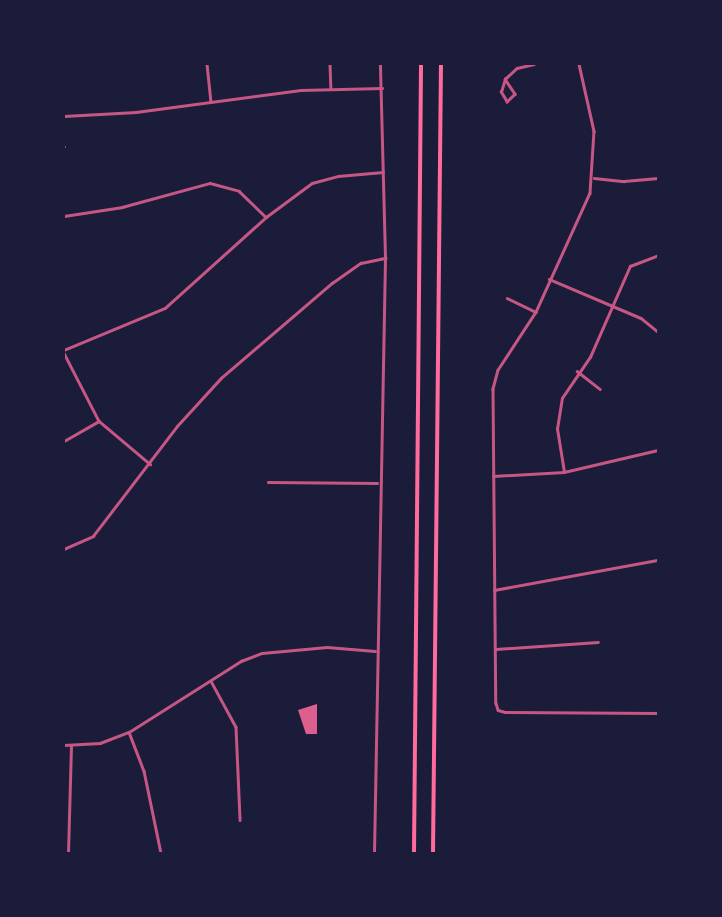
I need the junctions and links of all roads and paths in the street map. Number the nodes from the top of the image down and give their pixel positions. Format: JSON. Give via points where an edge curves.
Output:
{"nodes":[{"id":1,"x":207,"y":64,"type":"edge"},
{"id":2,"x":330,"y":64,"type":"edge"},
{"id":3,"x":380,"y":64,"type":"edge"},
{"id":4,"x":422,"y":64,"type":"edge"},
{"id":5,"x":441,"y":64,"type":"edge"},
{"id":6,"x":534,"y":64,"type":"edge"},
{"id":7,"x":579,"y":64,"type":"edge"},
{"id":8,"x":505,"y":79,"type":"junction"},
{"id":9,"x":382,"y":88,"type":"junction"},
{"id":10,"x":331,"y":89,"type":"junction"},
{"id":11,"x":211,"y":101,"type":"junction"},
{"id":12,"x":64,"y":116,"type":"edge"},
{"id":13,"x":384,"y":172,"type":"junction"},
{"id":14,"x":594,"y":178,"type":"junction"},
{"id":15,"x":658,"y":178,"type":"edge"},
{"id":16,"x":64,"y":216,"type":"edge"},
{"id":17,"x":266,"y":217,"type":"junction"},
{"id":18,"x":658,"y":255,"type":"edge"},
{"id":19,"x":385,"y":258,"type":"junction"},
{"id":20,"x":549,"y":279,"type":"junction"},
{"id":21,"x":507,"y":298,"type":"dead end"},
{"id":22,"x":610,"y":304,"type":"junction"},
{"id":23,"x":536,"y":312,"type":"junction"},
{"id":24,"x":658,"y":332,"type":"edge"},
{"id":25,"x":64,"y":351,"type":"edge"},
{"id":26,"x":577,"y":372,"type":"junction"},
{"id":27,"x":600,"y":389,"type":"dead end"},
{"id":28,"x":99,"y":421,"type":"junction"},
{"id":29,"x":64,"y":440,"type":"edge"},
{"id":30,"x":658,"y":450,"type":"edge"},
{"id":31,"x":150,"y":464,"type":"junction"},
{"id":32,"x":564,"y":472,"type":"junction"},
{"id":33,"x":493,"y":476,"type":"junction"},
{"id":34,"x":268,"y":482,"type":"dead end"},
{"id":35,"x":377,"y":483,"type":"junction"},
{"id":36,"x":64,"y":549,"type":"edge"},
{"id":37,"x":658,"y":560,"type":"edge"},
{"id":38,"x":494,"y":590,"type":"junction"},
{"id":39,"x":598,"y":642,"type":"dead end"},
{"id":40,"x":496,"y":649,"type":"junction"},
{"id":41,"x":374,"y":651,"type":"junction"},
{"id":42,"x":211,"y":681,"type":"junction"},
{"id":43,"x":658,"y":713,"type":"edge"},
{"id":44,"x":129,"y":732,"type":"junction"},
{"id":45,"x":64,"y":745,"type":"edge"},
{"id":46,"x":70,"y":746,"type":"junction"},
{"id":47,"x":240,"y":820,"type":"dead end"},
{"id":48,"x":68,"y":853,"type":"edge"},
{"id":49,"x":161,"y":853,"type":"edge"},
{"id":50,"x":374,"y":853,"type":"edge"},
{"id":51,"x":414,"y":853,"type":"edge"},
{"id":52,"x":432,"y":853,"type":"edge"}],
"edges":[{"from":1,"to":11,"type":"street"},
{"from":2,"to":10,"type":"street"},
{"from":3,"to":9,"type":"street"},
{"from":4,"to":51,"type":"highway"},
{"from":5,"to":52,"type":"highway"},
{"from":6,"to":8,"type":"street","via":[[517,68]]},
{"from":7,"to":14,"type":"street","via":[[594,131]]},
{"from":8,"to":8,"type":"street","via":[[515,94],[507,102],[501,92]]},
{"from":9,"to":10,"type":"street"},
{"from":9,"to":13,"type":"street"},
{"from":10,"to":11,"type":"street"},
{"from":11,"to":12,"type":"street","via":[[136,112]]},
{"from":13,"to":17,"type":"street","via":[[338,176],[312,183]]},
{"from":13,"to":19,"type":"street"},
{"from":14,"to":15,"type":"street","via":[[624,182]]},
{"from":14,"to":20,"type":"street","via":[[584,210]]},
{"from":16,"to":17,"type":"street","via":[[122,207],[210,183],[239,191]]},
{"from":17,"to":25,"type":"street","via":[[165,308]]},
{"from":18,"to":22,"type":"street","via":[[630,266]]},
{"from":19,"to":31,"type":"street","via":[[361,263],[332,283],[221,378]]},
{"from":19,"to":35,"type":"street"},
{"from":20,"to":22,"type":"street"},
{"from":20,"to":23,"type":"street"},
{"from":21,"to":23,"type":"street"},
{"from":22,"to":24,"type":"street"},
{"from":22,"to":26,"type":"street","via":[[590,357]]},
{"from":23,"to":33,"type":"street","via":[[498,370],[493,389]]},
{"from":25,"to":28,"type":"street"},
{"from":26,"to":27,"type":"street"},
{"from":26,"to":32,"type":"street","via":[[559,413]]},
{"from":28,"to":29,"type":"street"},
{"from":28,"to":31,"type":"street"},
{"from":30,"to":32,"type":"street"},
{"from":31,"to":36,"type":"street","via":[[93,536]]},
{"from":32,"to":33,"type":"street"},
{"from":33,"to":38,"type":"street"},
{"from":34,"to":35,"type":"street"},
{"from":35,"to":41,"type":"street"},
{"from":37,"to":38,"type":"street"},
{"from":38,"to":40,"type":"street"},
{"from":39,"to":40,"type":"street"},
{"from":40,"to":43,"type":"street","via":[[498,710]]},
{"from":41,"to":42,"type":"street","via":[[327,648],[262,653]]},
{"from":41,"to":50,"type":"street"},
{"from":42,"to":44,"type":"street"},
{"from":42,"to":47,"type":"street","via":[[236,727]]},
{"from":44,"to":46,"type":"street","via":[[100,743]]},
{"from":44,"to":49,"type":"street","via":[[144,771]]},
{"from":45,"to":46,"type":"street"},
{"from":46,"to":48,"type":"street"}]}
